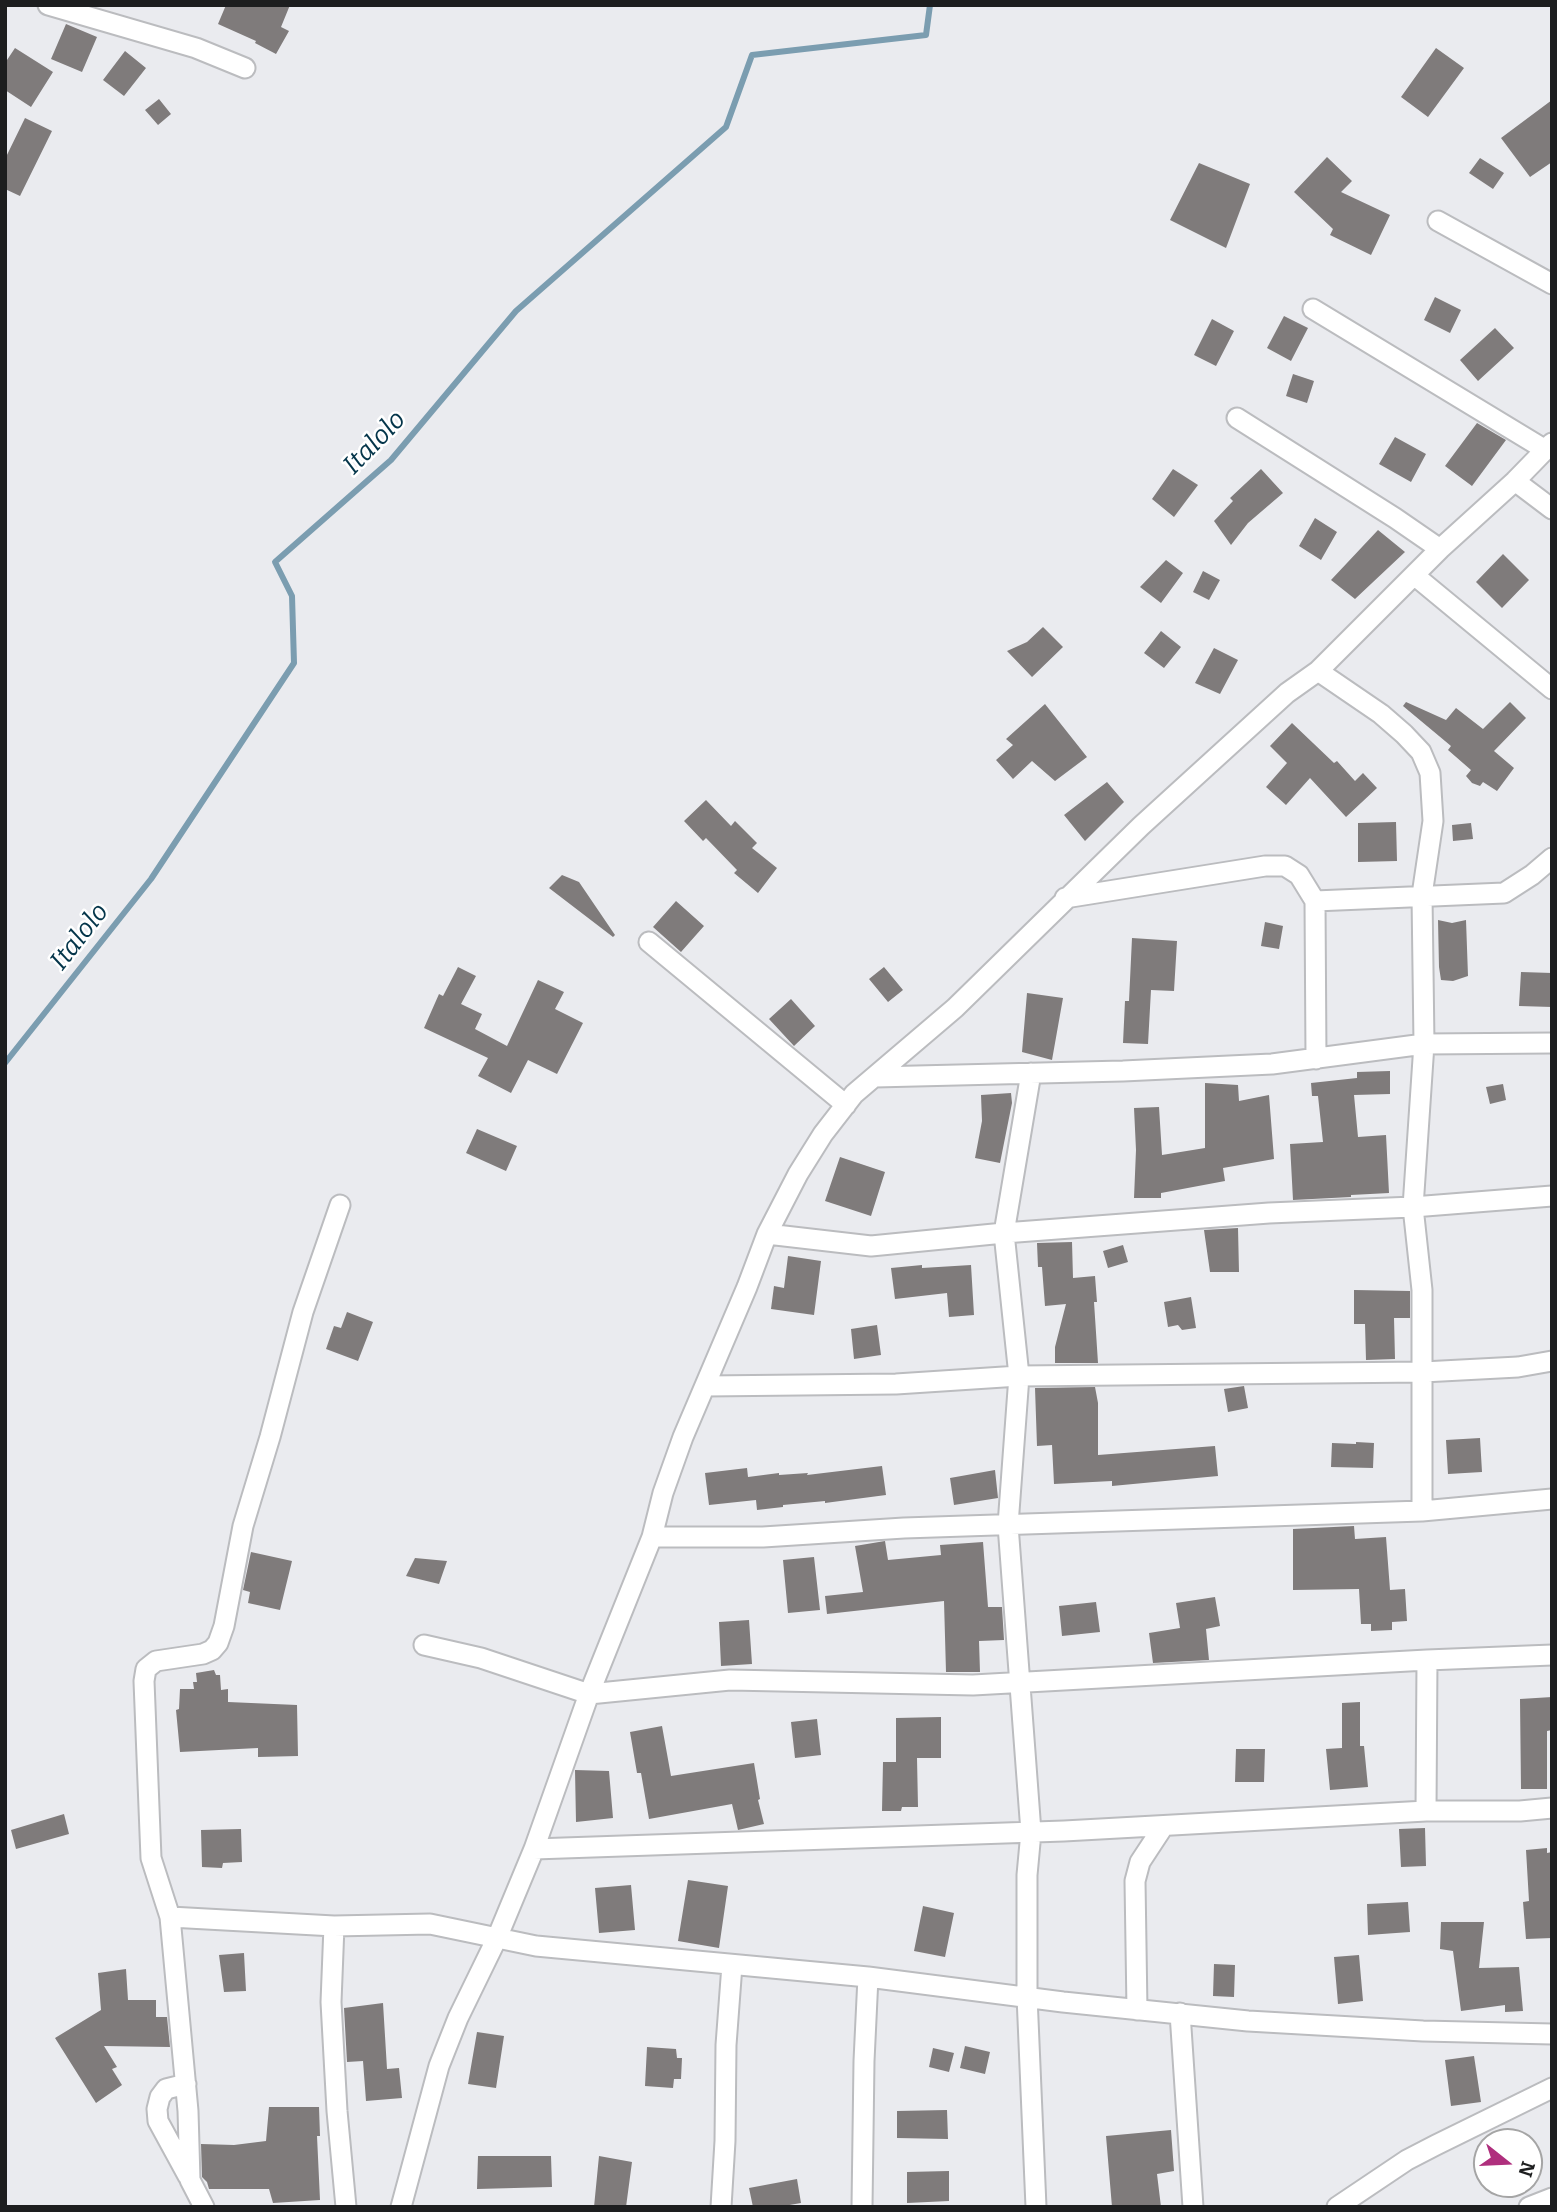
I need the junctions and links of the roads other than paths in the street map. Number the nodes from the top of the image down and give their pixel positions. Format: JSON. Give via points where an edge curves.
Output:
{"nodes":[{"id":1,"x":48,"y":5,"type":"edge"},
{"id":2,"x":245,"y":68,"type":"dead end"},
{"id":3,"x":1438,"y":220,"type":"dead end"},
{"id":4,"x":1552,"y":284,"type":"edge"},
{"id":5,"x":1313,"y":309,"type":"dead end"},
{"id":6,"x":1237,"y":418,"type":"dead end"},
{"id":7,"x":1548,"y":446,"type":"edge"},
{"id":8,"x":1515,"y":481,"type":"junction"},
{"id":9,"x":1552,"y":509,"type":"edge"},
{"id":10,"x":1440,"y":549,"type":"junction"},
{"id":11,"x":1414,"y":575,"type":"junction"},
{"id":12,"x":1318,"y":671,"type":"junction"},
{"id":13,"x":1552,"y":689,"type":"edge"},
{"id":14,"x":1552,"y":858,"type":"edge"},
{"id":15,"x":1422,"y":895,"type":"junction"},
{"id":16,"x":1065,"y":898,"type":"junction"},
{"id":17,"x":1315,"y":901,"type":"junction"},
{"id":18,"x":649,"y":942,"type":"dead end"},
{"id":19,"x":1552,"y":1043,"type":"edge"},
{"id":20,"x":1424,"y":1044,"type":"junction"},
{"id":21,"x":1316,"y":1059,"type":"junction"},
{"id":22,"x":1031,"y":1073,"type":"junction"},
{"id":23,"x":875,"y":1077,"type":"junction"},
{"id":24,"x":845,"y":1105,"type":"junction"},
{"id":25,"x":1552,"y":1196,"type":"edge"},
{"id":26,"x":340,"y":1205,"type":"dead end"},
{"id":27,"x":1413,"y":1207,"type":"junction"},
{"id":28,"x":1004,"y":1233,"type":"junction"},
{"id":29,"x":767,"y":1234,"type":"junction"},
{"id":30,"x":1552,"y":1361,"type":"edge"},
{"id":31,"x":1423,"y":1372,"type":"junction"},
{"id":32,"x":1019,"y":1376,"type":"junction"},
{"id":33,"x":706,"y":1386,"type":"junction"},
{"id":34,"x":1552,"y":1499,"type":"edge"},
{"id":35,"x":1422,"y":1511,"type":"junction"},
{"id":36,"x":1008,"y":1525,"type":"junction"},
{"id":37,"x":652,"y":1537,"type":"junction"},
{"id":38,"x":424,"y":1646,"type":"dead end"},
{"id":39,"x":1552,"y":1655,"type":"edge"},
{"id":40,"x":1427,"y":1660,"type":"junction"},
{"id":41,"x":1018,"y":1681,"type":"junction"},
{"id":42,"x":589,"y":1694,"type":"junction"},
{"id":43,"x":1552,"y":1808,"type":"edge"},
{"id":44,"x":1426,"y":1811,"type":"junction"},
{"id":45,"x":1163,"y":1827,"type":"junction"},
{"id":46,"x":1031,"y":1832,"type":"junction"},
{"id":47,"x":534,"y":1849,"type":"junction"},
{"id":48,"x":170,"y":1917,"type":"junction"},
{"id":49,"x":334,"y":1926,"type":"junction"},
{"id":50,"x":497,"y":1938,"type":"junction"},
{"id":51,"x":732,"y":1965,"type":"junction"},
{"id":52,"x":868,"y":1977,"type":"junction"},
{"id":53,"x":1027,"y":1996,"type":"junction"},
{"id":54,"x":1137,"y":2010,"type":"junction"},
{"id":55,"x":1180,"y":2013,"type":"junction"},
{"id":56,"x":1552,"y":2034,"type":"edge"},
{"id":57,"x":186,"y":2084,"type":"junction"},
{"id":58,"x":1552,"y":2088,"type":"edge"},
{"id":59,"x":190,"y":2180,"type":"junction"},
{"id":60,"x":1552,"y":2198,"type":"edge"},
{"id":61,"x":204,"y":2207,"type":"edge"},
{"id":62,"x":346,"y":2207,"type":"edge"},
{"id":63,"x":401,"y":2207,"type":"edge"},
{"id":64,"x":721,"y":2207,"type":"edge"},
{"id":65,"x":862,"y":2207,"type":"edge"},
{"id":66,"x":1036,"y":2207,"type":"edge"},
{"id":67,"x":1193,"y":2207,"type":"edge"},
{"id":68,"x":1337,"y":2207,"type":"edge"},
{"id":69,"x":1528,"y":2207,"type":"edge"}],
"edges":[{"from":1,"to":2,"type":"street","via":[[196,48]]},
{"from":3,"to":4,"type":"street"},
{"from":5,"to":7,"type":"street"},
{"from":6,"to":10,"type":"street"},
{"from":7,"to":8,"type":"street"},
{"from":8,"to":9,"type":"street"},
{"from":8,"to":10,"type":"street"},
{"from":10,"to":11,"type":"street"},
{"from":11,"to":12,"type":"street"},
{"from":11,"to":13,"type":"street"},
{"from":12,"to":15,"type":"street","via":[[1381,714],[1421,752],[1430,774],[1433,821]]},
{"from":12,"to":16,"type":"street","via":[[1287,693]]},
{"from":14,"to":15,"type":"street","via":[[1504,893]]},
{"from":15,"to":17,"type":"street"},
{"from":15,"to":20,"type":"street"},
{"from":16,"to":17,"type":"street","via":[[1285,866],[1298,875]]},
{"from":16,"to":23,"type":"street","via":[[955,1008]]},
{"from":17,"to":21,"type":"street"},
{"from":18,"to":24,"type":"street"},
{"from":19,"to":20,"type":"street"},
{"from":20,"to":21,"type":"street"},
{"from":20,"to":27,"type":"street"},
{"from":21,"to":22,"type":"street"},
{"from":22,"to":23,"type":"street"},
{"from":22,"to":28,"type":"street"},
{"from":23,"to":24,"type":"street"},
{"from":24,"to":29,"type":"street","via":[[804,1164]]},
{"from":25,"to":27,"type":"street"},
{"from":26,"to":48,"type":"street","via":[[303,1312],[243,1526],[218,1643],[212,1650],[156,1661],[146,1669],[151,1858]]},
{"from":27,"to":28,"type":"street"},
{"from":27,"to":31,"type":"street","via":[[1422,1290]]},
{"from":28,"to":29,"type":"street","via":[[872,1246]]},
{"from":28,"to":32,"type":"street"},
{"from":29,"to":33,"type":"street"},
{"from":30,"to":31,"type":"street"},
{"from":31,"to":32,"type":"street"},
{"from":31,"to":35,"type":"street"},
{"from":32,"to":33,"type":"street","via":[[896,1384]]},
{"from":32,"to":36,"type":"street"},
{"from":33,"to":37,"type":"street","via":[[663,1493]]},
{"from":34,"to":35,"type":"street"},
{"from":35,"to":36,"type":"street"},
{"from":36,"to":37,"type":"street","via":[[762,1537]]},
{"from":36,"to":41,"type":"street"},
{"from":37,"to":42,"type":"street"},
{"from":38,"to":42,"type":"street","via":[[481,1658]]},
{"from":39,"to":40,"type":"street"},
{"from":40,"to":41,"type":"street"},
{"from":40,"to":44,"type":"street"},
{"from":41,"to":42,"type":"street","via":[[973,1685],[730,1680]]},
{"from":41,"to":46,"type":"street"},
{"from":42,"to":47,"type":"street"},
{"from":43,"to":44,"type":"street"},
{"from":44,"to":45,"type":"street"},
{"from":45,"to":46,"type":"street"},
{"from":45,"to":54,"type":"street","via":[[1140,1862],[1135,1881]]},
{"from":46,"to":47,"type":"street"},
{"from":46,"to":53,"type":"street"},
{"from":47,"to":50,"type":"street"},
{"from":48,"to":49,"type":"street"},
{"from":48,"to":57,"type":"street"},
{"from":49,"to":50,"type":"street","via":[[430,1924]]},
{"from":49,"to":62,"type":"street","via":[[331,2002]]},
{"from":50,"to":51,"type":"street"},
{"from":50,"to":63,"type":"street","via":[[439,2066]]},
{"from":51,"to":52,"type":"street"},
{"from":51,"to":64,"type":"street"},
{"from":52,"to":53,"type":"street"},
{"from":52,"to":65,"type":"street"},
{"from":53,"to":54,"type":"street"},
{"from":53,"to":66,"type":"street"},
{"from":54,"to":55,"type":"street"},
{"from":55,"to":56,"type":"street","via":[[1423,2031]]},
{"from":55,"to":67,"type":"street"},
{"from":57,"to":59,"type":"street"},
{"from":57,"to":59,"type":"street","via":[[166,2089],[157,2109],[158,2121]]},
{"from":58,"to":68,"type":"street","via":[[1417,2155]]},
{"from":59,"to":61,"type":"street"},
{"from":60,"to":69,"type":"street"}]}
